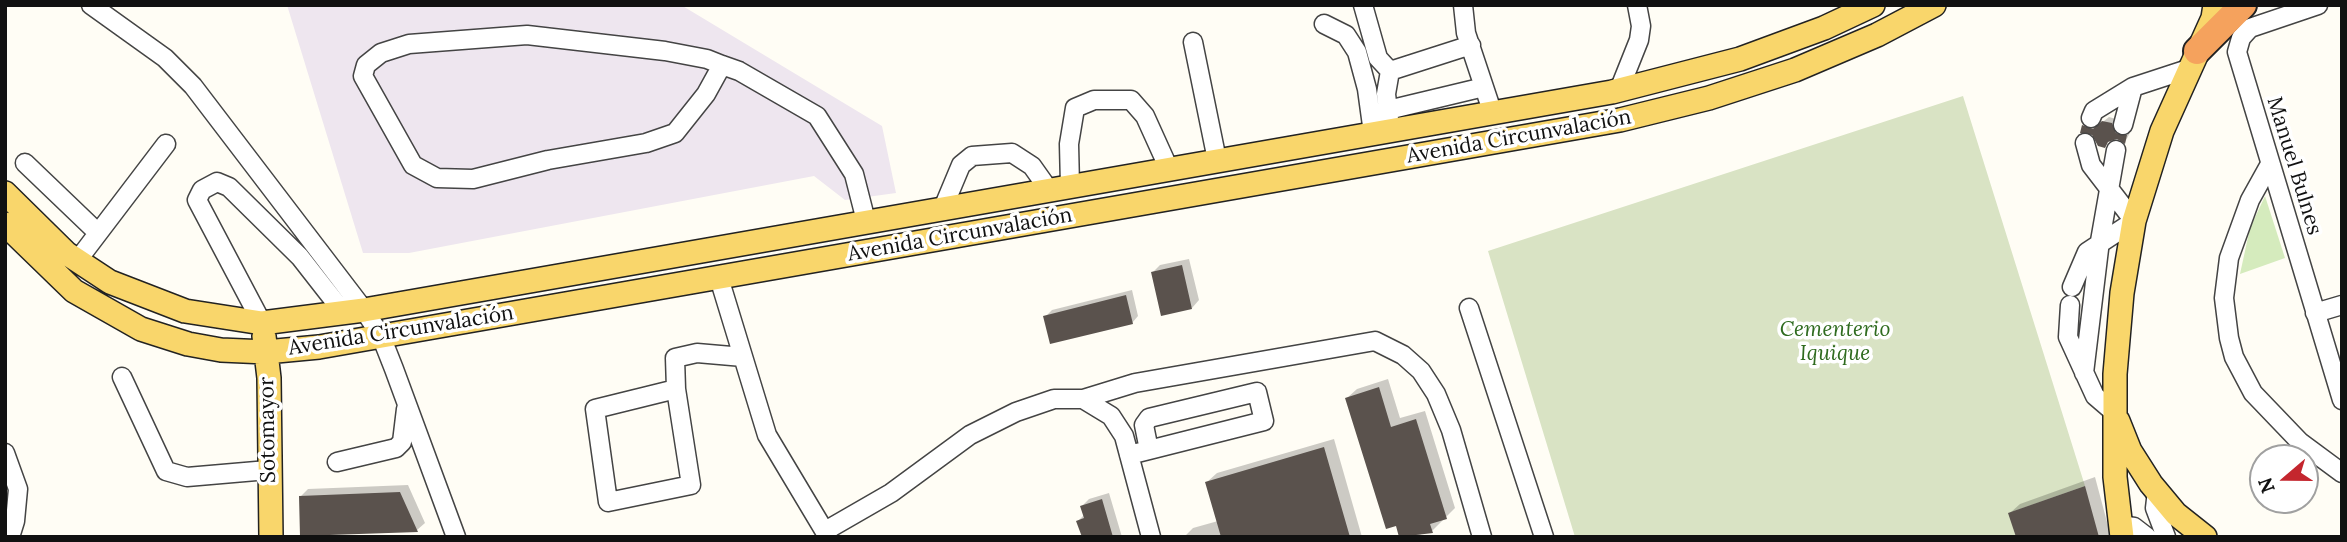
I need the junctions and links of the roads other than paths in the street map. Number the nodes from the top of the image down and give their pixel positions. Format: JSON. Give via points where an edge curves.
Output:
{"nodes":[{"id":1,"x":91,"y":5,"type":"edge"},
{"id":2,"x":1363,"y":5,"type":"edge"},
{"id":3,"x":1463,"y":5,"type":"edge"},
{"id":4,"x":1637,"y":5,"type":"edge"},
{"id":5,"x":1873,"y":5,"type":"edge"},
{"id":6,"x":1934,"y":5,"type":"edge"},
{"id":7,"x":2318,"y":5,"type":"edge"},
{"id":8,"x":2218,"y":9,"type":"edge"},
{"id":9,"x":2247,"y":17,"type":"edge"},
{"id":10,"x":1324,"y":24,"type":"dead end"},
{"id":11,"x":1193,"y":42,"type":"dead end"},
{"id":12,"x":1471,"y":45,"type":"junction"},
{"id":13,"x":2193,"y":60,"type":"junction"},
{"id":14,"x":722,"y":65,"type":"junction"},
{"id":15,"x":1390,"y":71,"type":"junction"},
{"id":16,"x":1484,"y":88,"type":"junction"},
{"id":17,"x":2133,"y":88,"type":"junction"},
{"id":18,"x":1619,"y":90,"type":"junction"},
{"id":19,"x":1492,"y":111,"type":"junction"},
{"id":20,"x":2091,"y":118,"type":"dead end"},
{"id":21,"x":1383,"y":124,"type":"junction"},
{"id":22,"x":2123,"y":125,"type":"dead end"},
{"id":23,"x":2085,"y":143,"type":"dead end"},
{"id":24,"x":166,"y":144,"type":"dead end"},
{"id":25,"x":2116,"y":150,"type":"dead end"},
{"id":26,"x":1217,"y":160,"type":"junction"},
{"id":27,"x":25,"y":163,"type":"dead end"},
{"id":28,"x":2270,"y":164,"type":"junction"},
{"id":29,"x":1170,"y":169,"type":"junction"},
{"id":30,"x":1059,"y":188,"type":"junction"},
{"id":31,"x":5,"y":193,"type":"edge"},
{"id":32,"x":2110,"y":193,"type":"junction"},
{"id":33,"x":943,"y":208,"type":"junction"},
{"id":34,"x":866,"y":221,"type":"junction"},
{"id":35,"x":2134,"y":221,"type":"junction"},
{"id":36,"x":5,"y":224,"type":"edge"},
{"id":37,"x":97,"y":232,"type":"junction"},
{"id":38,"x":2100,"y":241,"type":"junction"},
{"id":39,"x":77,"y":261,"type":"junction"},
{"id":40,"x":719,"y":278,"type":"junction"},
{"id":41,"x":2342,"y":304,"type":"edge"},
{"id":42,"x":1469,"y":308,"type":"dead end"},
{"id":43,"x":354,"y":311,"type":"junction"},
{"id":44,"x":2315,"y":313,"type":"junction"},
{"id":45,"x":262,"y":323,"type":"junction"},
{"id":46,"x":381,"y":336,"type":"junction"},
{"id":47,"x":266,"y":352,"type":"junction"},
{"id":48,"x":743,"y":357,"type":"junction"},
{"id":49,"x":2084,"y":373,"type":"junction"},
{"id":50,"x":122,"y":377,"type":"dead end"},
{"id":51,"x":676,"y":389,"type":"junction"},
{"id":52,"x":1083,"y":399,"type":"junction"},
{"id":53,"x":2342,"y":400,"type":"edge"},
{"id":54,"x":407,"y":406,"type":"junction"},
{"id":55,"x":2116,"y":414,"type":"junction"},
{"id":56,"x":1149,"y":450,"type":"junction"},
{"id":57,"x":5,"y":453,"type":"edge"},
{"id":58,"x":1129,"y":455,"type":"junction"},
{"id":59,"x":337,"y":462,"type":"dead end"},
{"id":60,"x":268,"y":470,"type":"junction"},
{"id":61,"x":2342,"y":473,"type":"edge"},
{"id":62,"x":2157,"y":491,"type":"junction"},
{"id":63,"x":2121,"y":531,"type":"edge"},
{"id":64,"x":826,"y":534,"type":"edge"},
{"id":65,"x":10,"y":537,"type":"edge"},
{"id":66,"x":271,"y":537,"type":"edge"},
{"id":67,"x":456,"y":537,"type":"edge"},
{"id":68,"x":1151,"y":537,"type":"edge"},
{"id":69,"x":1482,"y":537,"type":"edge"},
{"id":70,"x":1544,"y":537,"type":"edge"},
{"id":71,"x":2147,"y":537,"type":"edge"},
{"id":72,"x":2166,"y":537,"type":"edge"},
{"id":73,"x":2205,"y":537,"type":"edge"}],
"edges":[{"from":1,"to":43,"type":"street","via":[[165,58],[193,86]]},
{"from":2,"to":15,"type":"street","via":[[1378,58]]},
{"from":3,"to":12,"type":"street"},
{"from":4,"to":18,"type":"street","via":[[1642,26]]},
{"from":5,"to":18,"type":"main road","name":"Avenida Circunvalación","via":[[1740,59]]},
{"from":6,"to":40,"type":"main road","name":"Avenida Circunvalación","via":[[1795,70],[1665,110]]},
{"from":7,"to":9,"type":"street"},
{"from":8,"to":13,"type":"main road"},
{"from":9,"to":13,"type":"highway"},
{"from":9,"to":28,"type":"street","name":"Manuel Bulnes","via":[[2238,60]]},
{"from":10,"to":21,"type":"street","via":[[1346,35],[1357,52]]},
{"from":11,"to":26,"type":"street"},
{"from":12,"to":15,"type":"street"},
{"from":12,"to":16,"type":"street"},
{"from":13,"to":17,"type":"street"},
{"from":13,"to":35,"type":"main road","via":[[2162,131]]},
{"from":14,"to":14,"type":"street","via":[[665,51],[527,35],[409,44],[381,53],[366,65],[363,76],[413,165],[437,178],[473,179],[675,133]]},
{"from":14,"to":34,"type":"street","via":[[817,116],[854,174]]},
{"from":15,"to":21,"type":"street"},
{"from":16,"to":19,"type":"street"},
{"from":16,"to":21,"type":"street"},
{"from":17,"to":20,"type":"street","via":[[2094,111]]},
{"from":17,"to":22,"type":"street"},
{"from":18,"to":19,"type":"main road","name":"Avenida Circunvalación"},
{"from":19,"to":21,"type":"main road","name":"Avenida Circunvalación"},
{"from":21,"to":26,"type":"main road","name":"Avenida Circunvalación"},
{"from":23,"to":32,"type":"street","via":[[2091,165]]},
{"from":24,"to":37,"type":"street"},
{"from":25,"to":32,"type":"street"},
{"from":26,"to":29,"type":"main road","name":"Avenida Circunvalación"},
{"from":27,"to":37,"type":"street"},
{"from":28,"to":44,"type":"street","name":"Manuel Bulnes"},
{"from":28,"to":61,"type":"street","via":[[2242,218],[2230,258],[2224,298],[2228,338],[2253,393],[2300,442]]},
{"from":29,"to":30,"type":"main road","name":"Avenida Circunvalación"},
{"from":29,"to":30,"type":"street","via":[[1145,116],[1131,100],[1094,100],[1075,108]]},
{"from":30,"to":33,"type":"main road","name":"Avenida Circunvalación"},
{"from":30,"to":33,"type":"street","via":[[1012,153],[972,156],[961,166]]},
{"from":31,"to":39,"type":"main road","name":"Avenida Circunvalación"},
{"from":32,"to":35,"type":"street"},
{"from":32,"to":38,"type":"street"},
{"from":33,"to":34,"type":"main road","name":"Avenida Circunvalación"},
{"from":34,"to":43,"type":"main road","name":"Avenida Circunvalación"},
{"from":35,"to":38,"type":"street"},
{"from":35,"to":55,"type":"main road","via":[[2118,333]]},
{"from":36,"to":47,"type":"main road","name":"Avenida Circunvalación","via":[[54,274],[119,319],[188,344]]},
{"from":37,"to":39,"type":"street"},
{"from":38,"to":49,"type":"street"},
{"from":38,"to":49,"type":"street","via":[[2080,264],[2071,296],[2068,337]]},
{"from":39,"to":45,"type":"main road","name":"Avenida Circunvalación","via":[[159,304]]},
{"from":40,"to":46,"type":"main road","name":"Avenida Circunvalación"},
{"from":40,"to":48,"type":"street"},
{"from":41,"to":44,"type":"street"},
{"from":42,"to":70,"type":"street"},
{"from":43,"to":45,"type":"main road","name":"Avenida Circunvalación"},
{"from":43,"to":45,"type":"street","via":[[229,187],[217,182],[202,190],[197,201]]},
{"from":43,"to":46,"type":"street"},
{"from":44,"to":53,"type":"street","name":"Manuel Bulnes"},
{"from":45,"to":47,"type":"main road","name":"Sotomayor"},
{"from":46,"to":47,"type":"main road","name":"Avenida Circunvalación"},
{"from":46,"to":54,"type":"street"},
{"from":47,"to":60,"type":"main road","name":"Sotomayor"},
{"from":48,"to":51,"type":"street","via":[[697,353],[675,358]]},
{"from":48,"to":64,"type":"street","via":[[767,435]]},
{"from":49,"to":55,"type":"street","via":[[2095,396]]},
{"from":50,"to":60,"type":"street","via":[[166,471],[187,477]]},
{"from":51,"to":51,"type":"street","via":[[691,485],[608,502],[595,409]]},
{"from":52,"to":58,"type":"street","via":[[1111,416]]},
{"from":52,"to":64,"type":"street","via":[[1054,399],[970,435]]},
{"from":52,"to":69,"type":"street","via":[[1135,383],[1375,341],[1403,355],[1436,394]]},
{"from":54,"to":59,"type":"street","via":[[402,442],[396,448]]},
{"from":54,"to":67,"type":"street"},
{"from":55,"to":62,"type":"main road","via":[[2130,451]]},
{"from":55,"to":63,"type":"main road","via":[[2115,477]]},
{"from":56,"to":56,"type":"street","via":[[1264,421],[1257,392],[1149,418],[1144,425]]},
{"from":56,"to":58,"type":"street"},
{"from":57,"to":65,"type":"street","via":[[18,489]]},
{"from":58,"to":68,"type":"street"},
{"from":60,"to":66,"type":"main road","name":"Sotomayor"},
{"from":62,"to":72,"type":"street","via":[[2158,520]]},
{"from":62,"to":73,"type":"main road"},
{"from":63,"to":71,"type":"street","via":[[2134,527]]}]}
